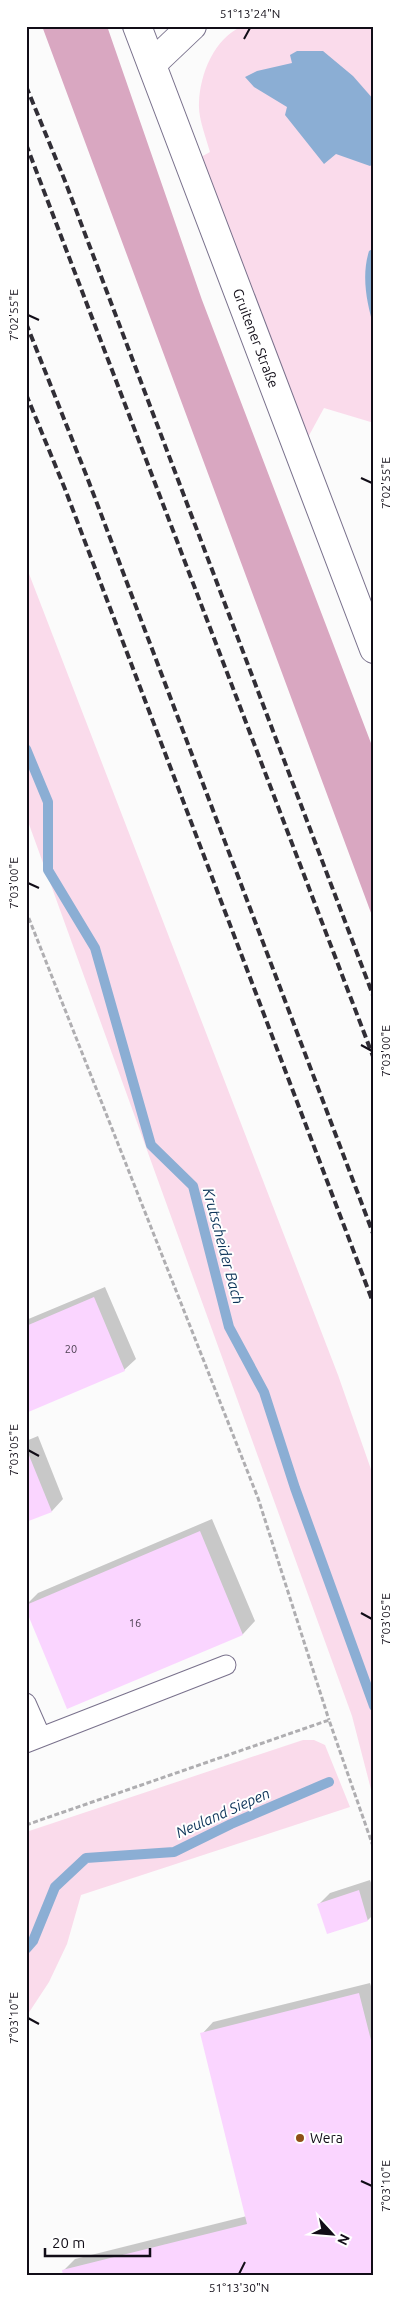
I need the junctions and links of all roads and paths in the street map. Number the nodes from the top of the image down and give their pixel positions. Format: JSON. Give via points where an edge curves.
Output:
{"nodes":[{"id":1,"x":137,"y":26,"type":"edge"},
{"id":2,"x":192,"y":26,"type":"edge"},
{"id":3,"x":152,"y":64,"type":"junction"},
{"id":4,"x":374,"y":649,"type":"edge"},
{"id":5,"x":26,"y":911,"type":"edge"},
{"id":6,"x":226,"y":1664,"type":"dead end"},
{"id":7,"x":26,"y":1703,"type":"edge"},
{"id":8,"x":330,"y":1720,"type":"junction"},
{"id":9,"x":34,"y":1740,"type":"edge"},
{"id":10,"x":26,"y":1825,"type":"edge"},
{"id":11,"x":374,"y":1849,"type":"edge"}],
"edges":[{"from":1,"to":3,"type":"street","name":"Gruitener Straße"},
{"from":2,"to":3,"type":"street"},
{"from":3,"to":4,"type":"street","name":"Gruitener Straße"},
{"from":5,"to":8,"type":"path","via":[[258,1498]]},
{"from":6,"to":9,"type":"lane"},
{"from":7,"to":9,"type":"lane"},
{"from":8,"to":10,"type":"path"},
{"from":8,"to":11,"type":"path"}]}
